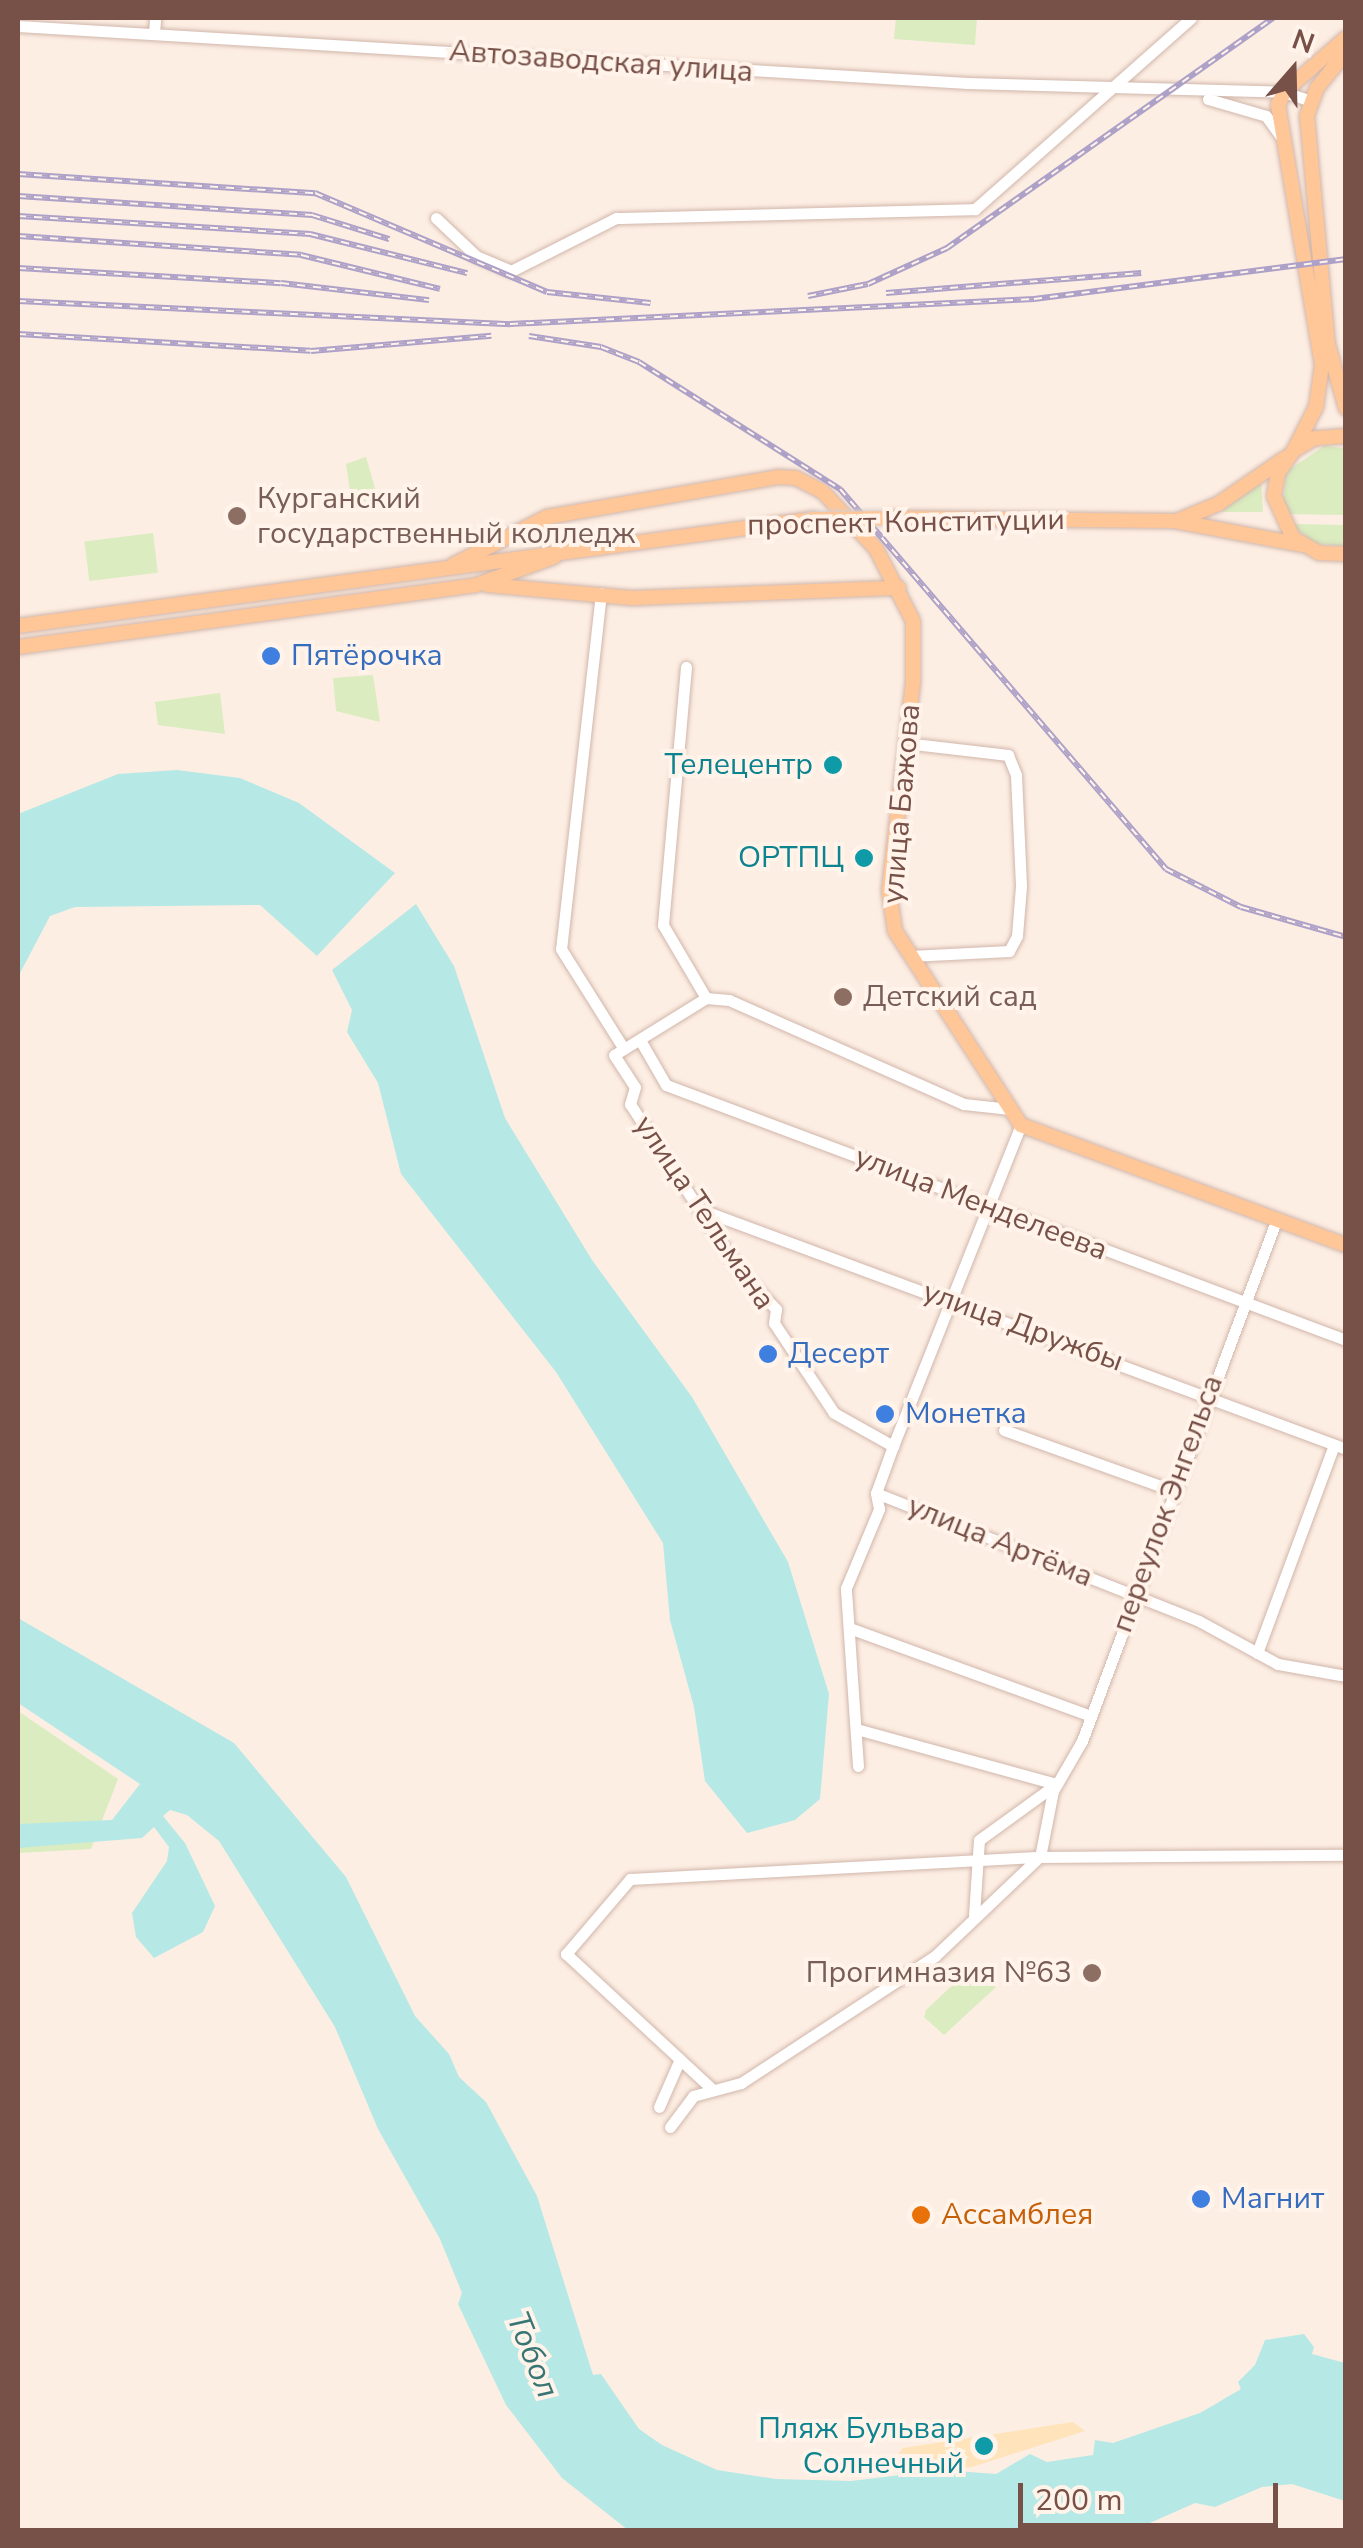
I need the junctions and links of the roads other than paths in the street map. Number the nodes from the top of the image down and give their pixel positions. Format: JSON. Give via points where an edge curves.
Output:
{"nodes":[{"id":1,"x":155,"y":18,"type":"edge"},
{"id":2,"x":1191,"y":18,"type":"edge"},
{"id":3,"x":18,"y":26,"type":"edge"},
{"id":4,"x":154,"y":34,"type":"junction"},
{"id":5,"x":1346,"y":38,"type":"edge"},
{"id":6,"x":1346,"y":52,"type":"edge"},
{"id":7,"x":1303,"y":77,"type":"junction"},
{"id":8,"x":1113,"y":90,"type":"junction"},
{"id":9,"x":1268,"y":91,"type":"junction"},
{"id":10,"x":1284,"y":92,"type":"junction"},
{"id":11,"x":1184,"y":94,"type":"junction"},
{"id":12,"x":1311,"y":101,"type":"junction"},
{"id":13,"x":1288,"y":149,"type":"junction"},
{"id":14,"x":436,"y":218,"type":"dead end"},
{"id":15,"x":1346,"y":408,"type":"edge"},
{"id":16,"x":1346,"y":436,"type":"edge"},
{"id":17,"x":1290,"y":454,"type":"junction"},
{"id":18,"x":1175,"y":521,"type":"junction"},
{"id":19,"x":1302,"y":546,"type":"junction"},
{"id":20,"x":574,"y":549,"type":"junction"},
{"id":21,"x":1346,"y":554,"type":"edge"},
{"id":22,"x":453,"y":564,"type":"junction"},
{"id":23,"x":404,"y":572,"type":"junction"},
{"id":24,"x":476,"y":585,"type":"junction"},
{"id":25,"x":899,"y":588,"type":"junction"},
{"id":26,"x":582,"y":590,"type":"junction"},
{"id":27,"x":409,"y":593,"type":"junction"},
{"id":28,"x":602,"y":594,"type":"junction"},
{"id":29,"x":18,"y":626,"type":"edge"},
{"id":30,"x":18,"y":647,"type":"edge"},
{"id":31,"x":686,"y":667,"type":"dead end"},
{"id":32,"x":905,"y":743,"type":"junction"},
{"id":33,"x":910,"y":956,"type":"junction"},
{"id":34,"x":706,"y":998,"type":"junction"},
{"id":35,"x":640,"y":1040,"type":"junction"},
{"id":36,"x":619,"y":1052,"type":"junction"},
{"id":37,"x":1010,"y":1110,"type":"junction"},
{"id":38,"x":1021,"y":1125,"type":"junction"},
{"id":39,"x":989,"y":1208,"type":"junction"},
{"id":40,"x":698,"y":1209,"type":"junction"},
{"id":41,"x":1276,"y":1222,"type":"junction"},
{"id":42,"x":1346,"y":1245,"type":"edge"},
{"id":43,"x":955,"y":1300,"type":"junction"},
{"id":44,"x":1243,"y":1302,"type":"junction"},
{"id":45,"x":1346,"y":1340,"type":"edge"},
{"id":46,"x":1208,"y":1396,"type":"junction"},
{"id":47,"x":1004,"y":1430,"type":"dead end"},
{"id":48,"x":893,"y":1446,"type":"junction"},
{"id":49,"x":1340,"y":1447,"type":"edge"},
{"id":50,"x":1172,"y":1490,"type":"junction"},
{"id":51,"x":876,"y":1493,"type":"junction"},
{"id":52,"x":1133,"y":1597,"type":"junction"},
{"id":53,"x":852,"y":1628,"type":"junction"},
{"id":54,"x":1257,"y":1653,"type":"junction"},
{"id":55,"x":1346,"y":1676,"type":"edge"},
{"id":56,"x":1091,"y":1716,"type":"junction"},
{"id":57,"x":860,"y":1730,"type":"junction"},
{"id":58,"x":858,"y":1766,"type":"dead end"},
{"id":59,"x":1056,"y":1784,"type":"junction"},
{"id":60,"x":1346,"y":1854,"type":"edge"},
{"id":61,"x":1040,"y":1857,"type":"junction"},
{"id":62,"x":974,"y":1861,"type":"junction"},
{"id":63,"x":974,"y":1915,"type":"junction"},
{"id":64,"x":680,"y":2058,"type":"junction"},
{"id":65,"x":712,"y":2089,"type":"junction"},
{"id":66,"x":659,"y":2107,"type":"dead end"},
{"id":67,"x":670,"y":2127,"type":"dead end"}],
"edges":[{"from":1,"to":4,"type":"street"},
{"from":2,"to":8,"type":"street"},
{"from":3,"to":4,"type":"street","name":"Автозаводская улица"},
{"from":4,"to":8,"type":"street","name":"Автозаводская улица"},
{"from":5,"to":7,"type":"main road"},
{"from":6,"to":12,"type":"main road"},
{"from":7,"to":9,"type":"street"},
{"from":7,"to":10,"type":"main road"},
{"from":8,"to":11,"type":"street","name":"Автозаводская улица"},
{"from":8,"to":14,"type":"street","via":[[975,209],[616,218],[511,271],[476,256]]},
{"from":9,"to":10,"type":"street"},
{"from":9,"to":11,"type":"street"},
{"from":10,"to":12,"type":"street"},
{"from":10,"to":13,"type":"main road","via":[[1278,106]]},
{"from":11,"to":13,"type":"street","via":[[1266,116]]},
{"from":12,"to":15,"type":"main road","via":[[1312,201],[1328,344]]},
{"from":13,"to":17,"type":"main road","via":[[1322,365],[1316,407]]},
{"from":16,"to":17,"type":"main road","via":[[1314,438]]},
{"from":17,"to":18,"type":"main road","name":"проспект Конституции","via":[[1218,504]]},
{"from":17,"to":19,"type":"main road","via":[[1275,485],[1276,508]]},
{"from":18,"to":19,"type":"main road","name":"проспект Конституции"},
{"from":18,"to":20,"type":"main road","name":"проспект Конституции","bridge":true,"via":[[813,519]]},
{"from":19,"to":21,"type":"main road","name":"проспект Конституции"},
{"from":20,"to":22,"type":"main road","name":"проспект Конституции"},
{"from":20,"to":24,"type":"main road","name":"проспект Конституции"},
{"from":20,"to":26,"type":"main road","via":[[558,576]]},
{"from":22,"to":23,"type":"main road","name":"проспект Конституции"},
{"from":22,"to":25,"type":"main road","name":"улица Бажова","via":[[536,519],[788,476],[812,484],[842,508]]},
{"from":23,"to":27,"type":"main road"},
{"from":23,"to":29,"type":"main road","name":"проспект Конституции"},
{"from":24,"to":26,"type":"main road"},
{"from":24,"to":27,"type":"main road","name":"проспект Конституции"},
{"from":25,"to":28,"type":"main road"},
{"from":25,"to":32,"type":"main road","name":"улица Бажова","via":[[915,636]]},
{"from":26,"to":28,"type":"main road"},
{"from":27,"to":30,"type":"main road","name":"проспект Конституции"},
{"from":28,"to":36,"type":"street","name":"улица Тельмана","via":[[561,949]]},
{"from":31,"to":34,"type":"street","via":[[663,925]]},
{"from":32,"to":33,"type":"main road","name":"улица Бажова","via":[[889,902]]},
{"from":32,"to":33,"type":"street","via":[[1008,755],[1016,775],[1021,886],[1017,936],[1009,951]]},
{"from":33,"to":37,"type":"main road","name":"улица Бажова"},
{"from":34,"to":35,"type":"street"},
{"from":34,"to":37,"type":"street","via":[[728,1000],[964,1104]]},
{"from":35,"to":36,"type":"street"},
{"from":35,"to":39,"type":"street","name":"улица Менделеева","via":[[666,1085]]},
{"from":36,"to":40,"type":"street","name":"улица Тельмана","via":[[634,1087],[630,1104]]},
{"from":37,"to":38,"type":"main road","name":"улица Бажова"},
{"from":38,"to":39,"type":"street"},
{"from":38,"to":41,"type":"main road"},
{"from":39,"to":43,"type":"street"},
{"from":39,"to":44,"type":"street","name":"улица Менделеева"},
{"from":40,"to":43,"type":"street","name":"улица Дружбы"},
{"from":40,"to":48,"type":"street","name":"улица Тельмана","via":[[776,1309],[774,1322],[834,1413]]},
{"from":41,"to":42,"type":"main road"},
{"from":41,"to":44,"type":"street","name":"переулок Энгельса"},
{"from":43,"to":46,"type":"street","name":"улица Дружбы"},
{"from":43,"to":48,"type":"street"},
{"from":44,"to":45,"type":"street","name":"улица Менделеева"},
{"from":44,"to":46,"type":"street","name":"переулок Энгельса"},
{"from":46,"to":49,"type":"street","name":"улица Дружбы"},
{"from":46,"to":50,"type":"street","name":"переулок Энгельса"},
{"from":47,"to":50,"type":"street"},
{"from":48,"to":51,"type":"street"},
{"from":49,"to":54,"type":"street"},
{"from":50,"to":52,"type":"street","name":"переулок Энгельса"},
{"from":51,"to":52,"type":"street","name":"улица Артёма"},
{"from":51,"to":53,"type":"street","via":[[879,1509],[846,1588]]},
{"from":52,"to":54,"type":"street","name":"улица Артёма","via":[[1235,1636]]},
{"from":52,"to":56,"type":"street","name":"переулок Энгельса"},
{"from":53,"to":56,"type":"street"},
{"from":53,"to":57,"type":"street"},
{"from":54,"to":55,"type":"street","name":"улица Артёма","via":[[1278,1664]]},
{"from":56,"to":59,"type":"street","name":"переулок Энгельса"},
{"from":57,"to":58,"type":"street"},
{"from":57,"to":59,"type":"street"},
{"from":59,"to":61,"type":"street","name":"переулок Энгельса"},
{"from":59,"to":62,"type":"street","name":"переулок Энгельса","via":[[983,1834]]},
{"from":60,"to":61,"type":"street"},
{"from":61,"to":62,"type":"street"},
{"from":61,"to":63,"type":"street"},
{"from":62,"to":63,"type":"street"},
{"from":62,"to":64,"type":"street","via":[[630,1879],[566,1954]]},
{"from":63,"to":65,"type":"street","via":[[935,1956],[741,2083]]},
{"from":64,"to":65,"type":"street"},
{"from":64,"to":66,"type":"street"},
{"from":65,"to":67,"type":"street","via":[[693,2096]]}]}
